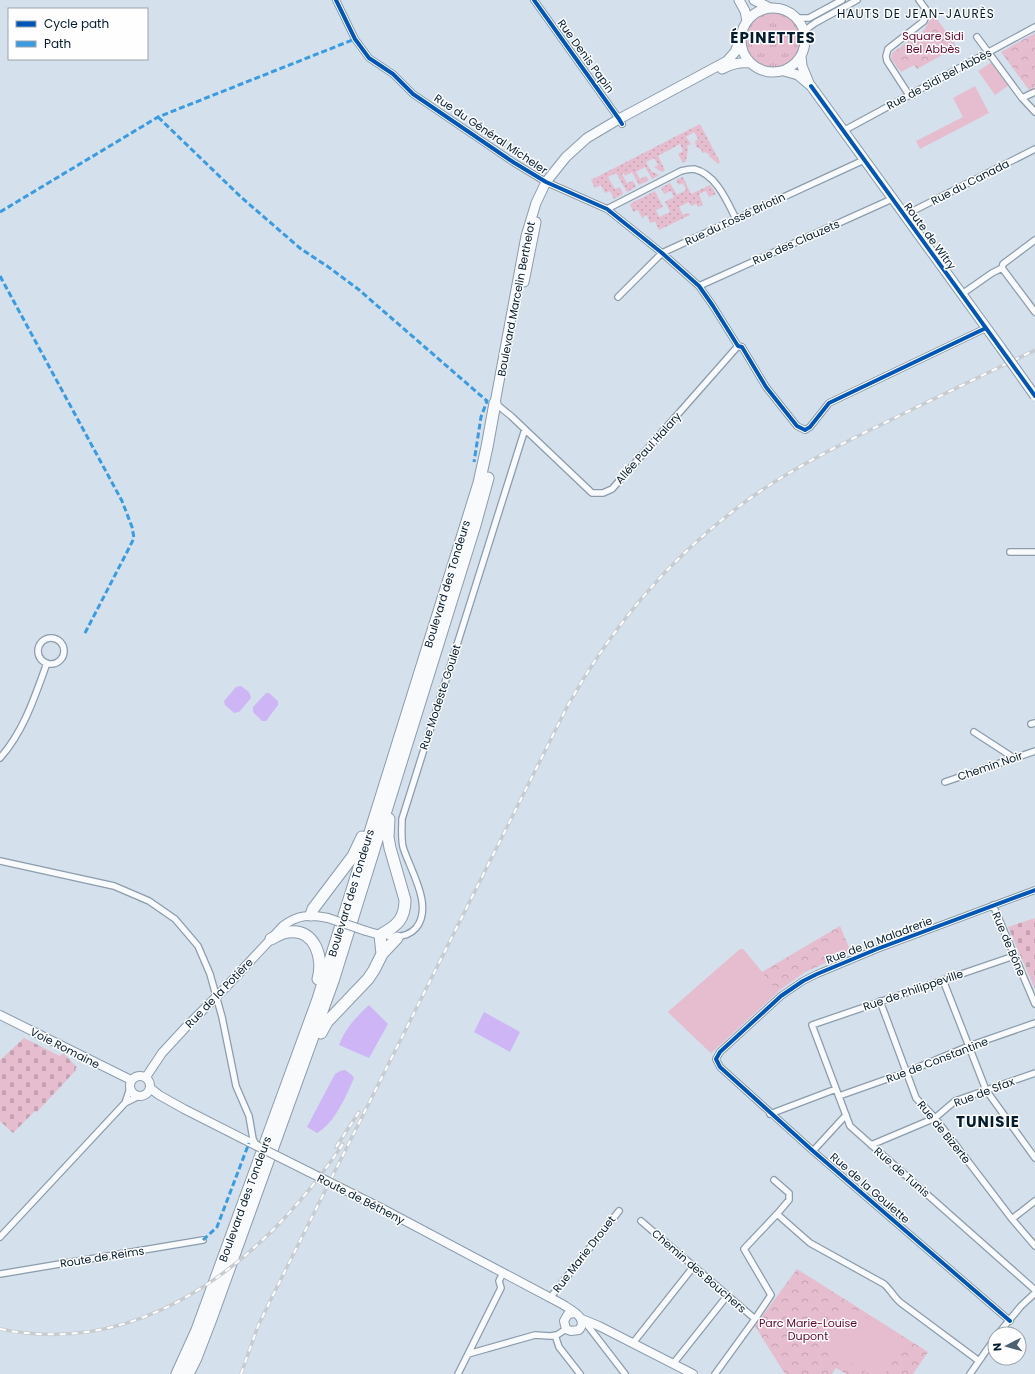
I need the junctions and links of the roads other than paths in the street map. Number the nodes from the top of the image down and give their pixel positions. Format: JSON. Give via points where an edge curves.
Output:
{"nodes":[{"id":1,"x":336,"y":0,"type":"edge"},
{"id":2,"x":534,"y":0,"type":"edge"},
{"id":3,"x":739,"y":0,"type":"edge"},
{"id":4,"x":754,"y":0,"type":"edge"},
{"id":5,"x":842,"y":0,"type":"edge"},
{"id":6,"x":857,"y":0,"type":"edge"},
{"id":7,"x":919,"y":0,"type":"edge"},
{"id":8,"x":770,"y":8,"type":"junction"},
{"id":9,"x":797,"y":18,"type":"junction"},
{"id":10,"x":747,"y":21,"type":"junction"},
{"id":11,"x":1035,"y":27,"type":"edge"},
{"id":12,"x":804,"y":31,"type":"junction"},
{"id":13,"x":741,"y":36,"type":"junction"},
{"id":14,"x":977,"y":37,"type":"dead end"},
{"id":15,"x":988,"y":52,"type":"junction"},
{"id":16,"x":801,"y":56,"type":"junction"},
{"id":17,"x":750,"y":64,"type":"junction"},
{"id":18,"x":784,"y":71,"type":"junction"},
{"id":19,"x":811,"y":86,"type":"junction"},
{"id":20,"x":1035,"y":92,"type":"edge"},
{"id":21,"x":909,"y":95,"type":"junction"},
{"id":22,"x":1022,"y":98,"type":"junction"},
{"id":23,"x":1035,"y":112,"type":"edge"},
{"id":24,"x":620,"y":121,"type":"junction"},
{"id":25,"x":843,"y":130,"type":"junction"},
{"id":26,"x":1035,"y":149,"type":"edge"},
{"id":27,"x":864,"y":160,"type":"junction"},
{"id":28,"x":549,"y":183,"type":"junction"},
{"id":29,"x":892,"y":198,"type":"junction"},
{"id":30,"x":607,"y":210,"type":"junction"},
{"id":31,"x":905,"y":215,"type":"junction"},
{"id":32,"x":736,"y":219,"type":"junction"},
{"id":33,"x":1035,"y":240,"type":"edge"},
{"id":34,"x":662,"y":253,"type":"junction"},
{"id":35,"x":1002,"y":268,"type":"junction"},
{"id":36,"x":699,"y":286,"type":"junction"},
{"id":37,"x":962,"y":294,"type":"junction"},
{"id":38,"x":618,"y":297,"type":"dead end"},
{"id":39,"x":1035,"y":312,"type":"edge"},
{"id":40,"x":986,"y":328,"type":"junction"},
{"id":41,"x":738,"y":346,"type":"junction"},
{"id":42,"x":1035,"y":396,"type":"edge"},
{"id":43,"x":498,"y":405,"type":"junction"},
{"id":44,"x":525,"y":429,"type":"junction"},
{"id":45,"x":1010,"y":552,"type":"dead end"},
{"id":46,"x":1035,"y":552,"type":"edge"},
{"id":47,"x":434,"y":659,"type":"junction"},
{"id":48,"x":46,"y":663,"type":"junction"},
{"id":49,"x":974,"y":732,"type":"dead end"},
{"id":50,"x":1035,"y":750,"type":"edge"},
{"id":51,"x":394,"y":756,"type":"junction"},
{"id":52,"x":0,"y":758,"type":"edge"},
{"id":53,"x":1014,"y":758,"type":"junction"},
{"id":54,"x":945,"y":782,"type":"dead end"},
{"id":55,"x":0,"y":861,"type":"edge"},
{"id":56,"x":1035,"y":890,"type":"edge"},
{"id":57,"x":993,"y":905,"type":"junction"},
{"id":58,"x":311,"y":915,"type":"junction"},
{"id":59,"x":380,"y":935,"type":"junction"},
{"id":60,"x":397,"y":938,"type":"junction"},
{"id":61,"x":271,"y":939,"type":"junction"},
{"id":62,"x":382,"y":954,"type":"junction"},
{"id":63,"x":1014,"y":956,"type":"junction"},
{"id":64,"x":943,"y":980,"type":"junction"},
{"id":65,"x":215,"y":998,"type":"junction"},
{"id":66,"x":880,"y":1001,"type":"junction"},
{"id":67,"x":1035,"y":1004,"type":"edge"},
{"id":68,"x":0,"y":1015,"type":"edge"},
{"id":69,"x":1035,"y":1023,"type":"edge"},
{"id":70,"x":812,"y":1025,"type":"joint"},
{"id":71,"x":969,"y":1046,"type":"junction"},
{"id":72,"x":294,"y":1063,"type":"junction"},
{"id":73,"x":720,"y":1067,"type":"joint"},
{"id":74,"x":907,"y":1072,"type":"junction"},
{"id":75,"x":1035,"y":1073,"type":"edge"},
{"id":76,"x":146,"y":1077,"type":"junction"},
{"id":77,"x":130,"y":1084,"type":"junction"},
{"id":78,"x":836,"y":1089,"type":"junction"},
{"id":79,"x":986,"y":1090,"type":"junction"},
{"id":80,"x":145,"y":1093,"type":"junction"},
{"id":81,"x":839,"y":1096,"type":"junction"},
{"id":82,"x":290,"y":1102,"type":"junction"},
{"id":83,"x":125,"y":1103,"type":"junction"},
{"id":84,"x":770,"y":1114,"type":"junction"},
{"id":85,"x":846,"y":1115,"type":"junction"},
{"id":86,"x":935,"y":1118,"type":"junction"},
{"id":87,"x":871,"y":1145,"type":"junction"},
{"id":88,"x":257,"y":1146,"type":"junction"},
{"id":89,"x":813,"y":1151,"type":"junction"},
{"id":90,"x":1035,"y":1158,"type":"edge"},
{"id":91,"x":774,"y":1180,"type":"dead end"},
{"id":92,"x":1035,"y":1201,"type":"edge"},
{"id":93,"x":619,"y":1211,"type":"dead end"},
{"id":94,"x":777,"y":1214,"type":"junction"},
{"id":95,"x":1012,"y":1218,"type":"junction"},
{"id":96,"x":641,"y":1221,"type":"dead end"},
{"id":97,"x":0,"y":1237,"type":"edge"},
{"id":98,"x":204,"y":1240,"type":"dead end"},
{"id":99,"x":1035,"y":1246,"type":"edge"},
{"id":100,"x":694,"y":1266,"type":"junction"},
{"id":101,"x":503,"y":1273,"type":"junction"},
{"id":102,"x":0,"y":1274,"type":"edge"},
{"id":103,"x":1035,"y":1290,"type":"edge"},
{"id":104,"x":1035,"y":1293,"type":"edge"},
{"id":105,"x":727,"y":1296,"type":"junction"},
{"id":106,"x":550,"y":1298,"type":"junction"},
{"id":107,"x":562,"y":1304,"type":"junction"},
{"id":108,"x":574,"y":1313,"type":"junction"},
{"id":109,"x":566,"y":1316,"type":"junction"},
{"id":110,"x":582,"y":1319,"type":"junction"},
{"id":111,"x":756,"y":1319,"type":"junction"},
{"id":112,"x":1010,"y":1321,"type":"junction"},
{"id":113,"x":599,"y":1326,"type":"junction"},
{"id":114,"x":1005,"y":1326,"type":"edge"},
{"id":115,"x":584,"y":1327,"type":"junction"},
{"id":116,"x":566,"y":1328,"type":"junction"},
{"id":117,"x":555,"y":1335,"type":"junction"},
{"id":118,"x":633,"y":1343,"type":"junction"},
{"id":119,"x":987,"y":1350,"type":"edge"},
{"id":120,"x":468,"y":1354,"type":"junction"},
{"id":121,"x":979,"y":1361,"type":"junction"},
{"id":122,"x":673,"y":1364,"type":"junction"},
{"id":123,"x":178,"y":1374,"type":"edge"},
{"id":124,"x":188,"y":1374,"type":"edge"},
{"id":125,"x":458,"y":1374,"type":"edge"},
{"id":126,"x":580,"y":1374,"type":"edge"},
{"id":127,"x":625,"y":1374,"type":"edge"},
{"id":128,"x":693,"y":1374,"type":"edge"},
{"id":129,"x":715,"y":1374,"type":"edge"},
{"id":130,"x":970,"y":1374,"type":"edge"}],
"edges":[{"from":1,"to":28,"type":"street","name":"Rue du Général Micheler","via":[[355,39],[369,58],[393,74],[414,94],[513,162]]},
{"from":2,"to":24,"type":"street","name":"Rue Denis Papin"},
{"from":3,"to":10,"type":"main road"},
{"from":4,"to":8,"type":"main road"},
{"from":5,"to":9,"type":"street","via":[[809,18]]},
{"from":6,"to":12,"type":"street"},
{"from":7,"to":21,"type":"street","via":[[927,11],[926,18],[888,49],[886,56]]},
{"from":8,"to":9,"type":"main road","via":[[785,10]]},
{"from":8,"to":10,"type":"main road","via":[[756,13]]},
{"from":9,"to":12,"type":"main road"},
{"from":10,"to":13,"type":"main road"},
{"from":11,"to":15,"type":"street","name":"Rue de Sidi Bel Abbès"},
{"from":12,"to":16,"type":"main road","via":[[805,43]]},
{"from":13,"to":17,"type":"main road","via":[[743,52]]},
{"from":13,"to":24,"type":"main road","name":"Boulevard Marcelin Berthelot","via":[[735,52],[727,61]]},
{"from":14,"to":15,"type":"street"},
{"from":15,"to":21,"type":"street","name":"Rue de Sidi Bel Abbès"},
{"from":15,"to":22,"type":"street"},
{"from":16,"to":18,"type":"main road","via":[[793,66]]},
{"from":16,"to":19,"type":"main road","name":"Route de Witry","via":[[802,66]]},
{"from":17,"to":18,"type":"main road","via":[[767,72]]},
{"from":17,"to":24,"type":"main road","name":"Boulevard Marcelin Berthelot","via":[[733,64]]},
{"from":18,"to":19,"type":"main road","name":"Route de Witry","via":[[798,75]]},
{"from":19,"to":25,"type":"main road","name":"Route de Witry"},
{"from":20,"to":22,"type":"street"},
{"from":21,"to":25,"type":"street","name":"Rue de Sidi Bel Abbès"},
{"from":22,"to":23,"type":"street"},
{"from":24,"to":28,"type":"main road","name":"Boulevard Marcelin Berthelot","via":[[582,150]]},
{"from":25,"to":27,"type":"main road","name":"Route de Witry"},
{"from":26,"to":31,"type":"street","name":"Rue du Canada"},
{"from":27,"to":29,"type":"main road","name":"Route de Witry"},
{"from":27,"to":32,"type":"street","name":"Rue du Fossé Briotin"},
{"from":28,"to":30,"type":"street","name":"Rue du Général Micheler"},
{"from":28,"to":43,"type":"main road","name":"Boulevard Marcelin Berthelot","via":[[534,232]]},
{"from":29,"to":31,"type":"main road","name":"Route de Witry"},
{"from":29,"to":36,"type":"street","name":"Rue des Clauzets"},
{"from":30,"to":32,"type":"street","via":[[681,171],[692,169],[704,173],[715,183]]},
{"from":30,"to":34,"type":"street","name":"Rue du Général Micheler"},
{"from":31,"to":37,"type":"main road","name":"Route de Witry"},
{"from":32,"to":34,"type":"street","name":"Rue du Fossé Briotin"},
{"from":33,"to":35,"type":"street","via":[[1002,264]]},
{"from":34,"to":36,"type":"street","name":"Rue du Général Micheler"},
{"from":34,"to":38,"type":"street","name":"Rue du Fossé Briotin"},
{"from":35,"to":37,"type":"street","via":[[992,272]]},
{"from":35,"to":39,"type":"street"},
{"from":36,"to":41,"type":"street"},
{"from":37,"to":40,"type":"main road","name":"Route de Witry"},
{"from":40,"to":41,"type":"street","via":[[829,403],[805,430],[796,426],[766,387],[742,347]]},
{"from":40,"to":42,"type":"main road","name":"Route de Witry","bridge":true},
{"from":41,"to":44,"type":"street","name":"Allée Paul Halary","via":[[612,488],[603,493],[592,493]]},
{"from":43,"to":44,"type":"street","name":"Allée Paul Halary"},
{"from":43,"to":47,"type":"highway","name":"Boulevard des Tondeurs","via":[[488,477]]},
{"from":43,"to":51,"type":"highway","name":"Boulevard des Tondeurs","via":[[479,483]]},
{"from":44,"to":60,"type":"street","name":"Rue Modeste Goulet","via":[[402,820],[403,846],[423,902],[423,913],[413,931]]},
{"from":45,"to":46,"type":"street"},
{"from":47,"to":59,"type":"highway","via":[[428,693],[388,829],[405,909],[398,923]]},
{"from":47,"to":82,"type":"highway","name":"Boulevard des Tondeurs","via":[[333,981]]},
{"from":48,"to":48,"type":"street","via":[[59,661],[63,655],[64,649],[56,638],[40,644],[38,652]]},
{"from":48,"to":52,"type":"street","via":[[31,708],[16,736]]},
{"from":49,"to":53,"type":"street"},
{"from":50,"to":53,"type":"street","name":"Chemin Noir"},
{"from":51,"to":58,"type":"highway","via":[[353,856]]},
{"from":51,"to":72,"type":"highway","name":"Boulevard des Tondeurs","via":[[318,998]]},
{"from":53,"to":54,"type":"street","name":"Chemin Noir"},
{"from":55,"to":65,"type":"street","via":[[114,886],[150,901],[175,919],[198,946],[210,974]]},
{"from":56,"to":57,"type":"street","name":"Rue de la Maladrerie"},
{"from":57,"to":63,"type":"street","name":"Rue de Bône"},
{"from":57,"to":73,"type":"street","name":"Rue de la Maladrerie","via":[[835,966],[803,982],[781,996],[720,1052],[716,1059]]},
{"from":58,"to":59,"type":"main road","bridge":true},
{"from":58,"to":61,"type":"main road","name":"Rue de la Potière","via":[[291,920]]},
{"from":59,"to":60,"type":"street"},
{"from":59,"to":62,"type":"highway"},
{"from":60,"to":62,"type":"highway"},
{"from":61,"to":65,"type":"main road","name":"Rue de la Potière"},
{"from":61,"to":72,"type":"highway","via":[[288,932],[307,936],[314,943],[320,959],[321,970]]},
{"from":62,"to":82,"type":"highway","via":[[368,979],[327,1022],[303,1079]]},
{"from":63,"to":64,"type":"street","name":"Rue de Philippeville"},
{"from":63,"to":67,"type":"street","name":"Rue de Bône"},
{"from":64,"to":66,"type":"street","name":"Rue de Philippeville"},
{"from":64,"to":71,"type":"street"},
{"from":65,"to":76,"type":"main road","name":"Rue de la Potière","via":[[162,1053]]},
{"from":65,"to":88,"type":"street","via":[[222,1017],[236,1086],[249,1116],[253,1139]]},
{"from":66,"to":70,"type":"street","name":"Rue de Philippeville"},
{"from":66,"to":74,"type":"street","name":"Rue de Bizerte"},
{"from":68,"to":77,"type":"main road","name":"Voie Romaine"},
{"from":69,"to":71,"type":"street","name":"Rue de Constantine"},
{"from":70,"to":78,"type":"street","name":"Rue de Tunis"},
{"from":71,"to":74,"type":"street","name":"Rue de Constantine"},
{"from":71,"to":79,"type":"street"},
{"from":72,"to":123,"type":"highway","name":"Boulevard des Tondeurs","via":[[197,1330]]},
{"from":73,"to":84,"type":"street","name":"Rue de la Goulette"},
{"from":74,"to":81,"type":"street","name":"Rue de Constantine"},
{"from":74,"to":86,"type":"street","name":"Rue de Bizerte","via":[[916,1098]]},
{"from":75,"to":79,"type":"street","name":"Rue de Sfax"},
{"from":76,"to":77,"type":"main road","via":[[136,1076]]},
{"from":76,"to":80,"type":"main road","via":[[150,1082]]},
{"from":77,"to":80,"type":"main road","via":[[134,1094]]},
{"from":77,"to":83,"type":"street"},
{"from":78,"to":81,"type":"street","name":"Rue de Tunis"},
{"from":78,"to":84,"type":"street"},
{"from":79,"to":86,"type":"street","name":"Rue de Sfax","via":[[955,1101]]},
{"from":79,"to":90,"type":"street"},
{"from":80,"to":83,"type":"street"},
{"from":80,"to":88,"type":"main road","name":"Route de Bétheny","via":[[159,1095]]},
{"from":81,"to":85,"type":"street","name":"Rue de Tunis"},
{"from":82,"to":124,"type":"highway","name":"Boulevard des Tondeurs","via":[[211,1319]]},
{"from":83,"to":97,"type":"street"},
{"from":84,"to":89,"type":"street","name":"Rue de la Goulette"},
{"from":85,"to":87,"type":"street","name":"Rue de Tunis","via":[[850,1126]]},
{"from":85,"to":89,"type":"street"},
{"from":86,"to":87,"type":"street","name":"Rue de Sfax"},
{"from":86,"to":95,"type":"street","name":"Rue de Bizerte"},
{"from":87,"to":103,"type":"street","name":"Rue de Tunis"},
{"from":88,"to":101,"type":"main road","name":"Route de Bétheny","bridge":true},
{"from":89,"to":112,"type":"street","name":"Rue de la Goulette"},
{"from":91,"to":94,"type":"street","via":[[789,1193],[789,1200]]},
{"from":92,"to":95,"type":"street"},
{"from":93,"to":106,"type":"street","name":"Rue Marie Drouet"},
{"from":94,"to":111,"type":"street","via":[[744,1249],[771,1295]]},
{"from":94,"to":121,"type":"street","via":[[810,1243],[884,1284],[896,1299]]},
{"from":95,"to":99,"type":"street","name":"Rue de Bizerte"},
{"from":96,"to":100,"type":"street","name":"Chemin des Bouchers"},
{"from":98,"to":102,"type":"street","name":"Route de Reims"},
{"from":100,"to":105,"type":"street","name":"Chemin des Bouchers"},
{"from":100,"to":118,"type":"street"},
{"from":101,"to":106,"type":"main road","name":"Route de Bétheny"},
{"from":101,"to":120,"type":"street","via":[[499,1281],[501,1288]]},
{"from":104,"to":112,"type":"street"},
{"from":105,"to":111,"type":"street","name":"Chemin des Bouchers"},
{"from":105,"to":122,"type":"street"},
{"from":106,"to":107,"type":"main road","name":"Route de Bétheny"},
{"from":107,"to":108,"type":"main road","name":"Route de Bétheny"},
{"from":107,"to":109,"type":"main road"},
{"from":108,"to":109,"type":"main road"},
{"from":108,"to":110,"type":"main road"},
{"from":109,"to":116,"type":"main road"},
{"from":110,"to":113,"type":"main road"},
{"from":110,"to":115,"type":"main road"},
{"from":111,"to":129,"type":"street"},
{"from":112,"to":114,"type":"street"},
{"from":113,"to":115,"type":"main road"},
{"from":113,"to":118,"type":"main road"},
{"from":115,"to":116,"type":"main road","via":[[574,1332]]},
{"from":115,"to":127,"type":"street"},
{"from":116,"to":117,"type":"street"},
{"from":117,"to":120,"type":"street","via":[[535,1335]]},
{"from":117,"to":126,"type":"street","via":[[559,1347]]},
{"from":118,"to":122,"type":"main road"},
{"from":119,"to":121,"type":"street"},
{"from":120,"to":125,"type":"street"},
{"from":121,"to":130,"type":"street"},
{"from":122,"to":128,"type":"main road"}]}
